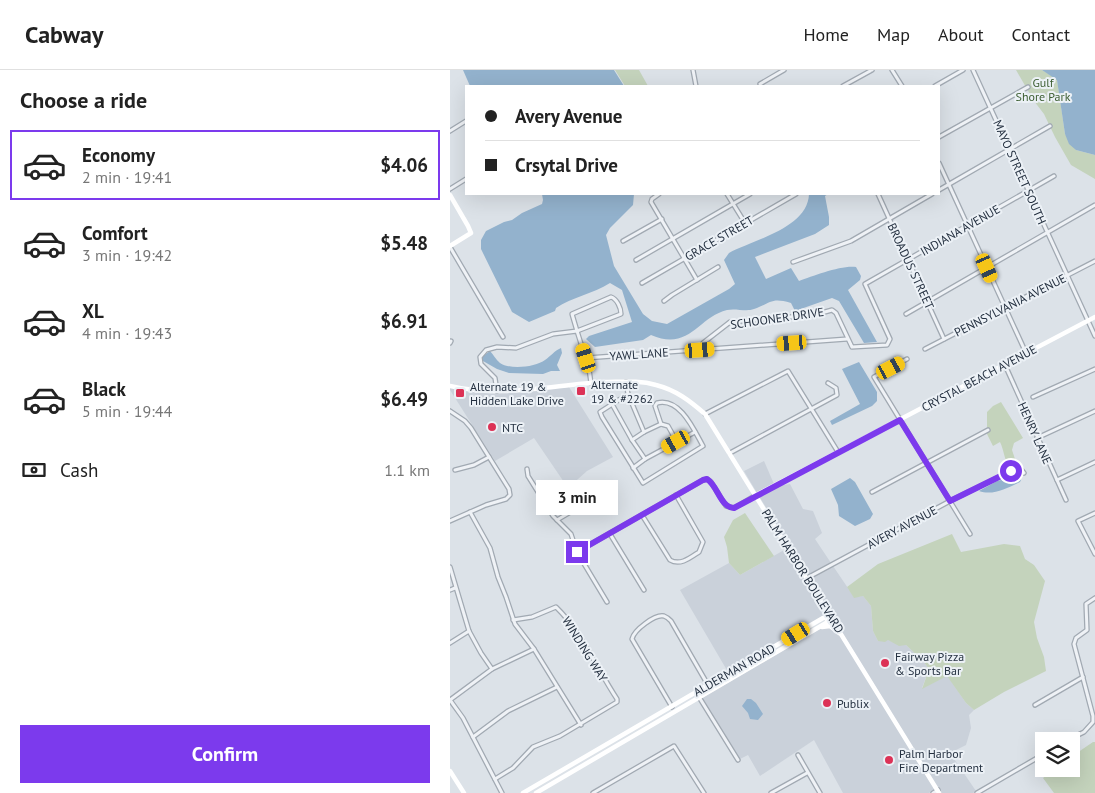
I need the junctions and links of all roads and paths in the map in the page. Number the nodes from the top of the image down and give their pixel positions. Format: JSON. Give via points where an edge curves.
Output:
{"nodes":[{"id":1,"x":694,"y":70,"type":"edge"},
{"id":2,"x":784,"y":70,"type":"edge"},
{"id":3,"x":872,"y":70,"type":"edge"},
{"id":4,"x":892,"y":70,"type":"edge"},
{"id":5,"x":963,"y":70,"type":"edge"},
{"id":6,"x":973,"y":70,"type":"edge"},
{"id":7,"x":760,"y":84,"type":"dead end"},
{"id":8,"x":696,"y":85,"type":"edge"},
{"id":9,"x":846,"y":85,"type":"edge"},
{"id":10,"x":901,"y":85,"type":"edge"},
{"id":11,"x":937,"y":85,"type":"edge"},
{"id":12,"x":1028,"y":87,"type":"dead end"},
{"id":13,"x":990,"y":107,"type":"junction"},
{"id":14,"x":465,"y":122,"type":"edge"},
{"id":15,"x":1050,"y":126,"type":"dead end"},
{"id":16,"x":450,"y":131,"type":"edge"},
{"id":17,"x":940,"y":136,"type":"edge"},
{"id":18,"x":1010,"y":148,"type":"junction"},
{"id":19,"x":940,"y":164,"type":"edge"},
{"id":20,"x":1054,"y":176,"type":"dead end"},
{"id":21,"x":465,"y":180,"type":"edge"},
{"id":22,"x":949,"y":184,"type":"junction"},
{"id":23,"x":450,"y":189,"type":"edge"},
{"id":24,"x":940,"y":189,"type":"edge"},
{"id":25,"x":1029,"y":191,"type":"junction"},
{"id":26,"x":450,"y":195,"type":"edge"},
{"id":27,"x":658,"y":195,"type":"edge"},
{"id":28,"x":728,"y":195,"type":"edge"},
{"id":29,"x":748,"y":195,"type":"edge"},
{"id":30,"x":794,"y":195,"type":"edge"},
{"id":31,"x":878,"y":195,"type":"edge"},
{"id":32,"x":930,"y":195,"type":"edge"},
{"id":33,"x":733,"y":203,"type":"junction"},
{"id":34,"x":1095,"y":205,"type":"edge"},
{"id":35,"x":889,"y":218,"type":"junction"},
{"id":36,"x":662,"y":219,"type":"junction"},
{"id":37,"x":744,"y":223,"type":"junction"},
{"id":38,"x":968,"y":226,"type":"junction"},
{"id":39,"x":1048,"y":232,"type":"junction"},
{"id":40,"x":673,"y":238,"type":"junction"},
{"id":41,"x":623,"y":241,"type":"dead end"},
{"id":42,"x":450,"y":246,"type":"edge"},
{"id":43,"x":684,"y":258,"type":"junction"},
{"id":44,"x":636,"y":260,"type":"dead end"},
{"id":45,"x":908,"y":260,"type":"junction"},
{"id":46,"x":1095,"y":261,"type":"edge"},
{"id":47,"x":793,"y":262,"type":"dead end"},
{"id":48,"x":718,"y":267,"type":"dead end"},
{"id":49,"x":987,"y":268,"type":"junction"},
{"id":50,"x":1067,"y":275,"type":"junction"},
{"id":51,"x":696,"y":280,"type":"junction"},
{"id":52,"x":642,"y":283,"type":"dead end"},
{"id":53,"x":866,"y":283,"type":"joint"},
{"id":54,"x":664,"y":301,"type":"dead end"},
{"id":55,"x":927,"y":302,"type":"junction"},
{"id":56,"x":1005,"y":308,"type":"junction"},
{"id":57,"x":906,"y":314,"type":"dead end"},
{"id":58,"x":1095,"y":317,"type":"edge"},
{"id":59,"x":1088,"y":320,"type":"junction"},
{"id":60,"x":577,"y":331,"type":"junction"},
{"id":61,"x":1095,"y":336,"type":"edge"},
{"id":62,"x":503,"y":337,"type":"dead end"},
{"id":63,"x":847,"y":339,"type":"junction"},
{"id":64,"x":944,"y":339,"type":"junction"},
{"id":65,"x":925,"y":349,"type":"dead end"},
{"id":66,"x":700,"y":350,"type":"junction"},
{"id":67,"x":1026,"y":354,"type":"junction"},
{"id":68,"x":586,"y":358,"type":"junction"},
{"id":69,"x":907,"y":359,"type":"dead end"},
{"id":70,"x":1005,"y":365,"type":"junction"},
{"id":71,"x":1095,"y":369,"type":"edge"},
{"id":72,"x":626,"y":381,"type":"junction"},
{"id":73,"x":591,"y":383,"type":"junction"},
{"id":74,"x":828,"y":383,"type":"dead end"},
{"id":75,"x":450,"y":386,"type":"edge"},
{"id":76,"x":497,"y":392,"type":"junction"},
{"id":77,"x":628,"y":394,"type":"junction"},
{"id":78,"x":1033,"y":397,"type":"dead end"},
{"id":79,"x":612,"y":404,"type":"junction"},
{"id":80,"x":812,"y":409,"type":"junction"},
{"id":81,"x":450,"y":411,"type":"edge"},
{"id":82,"x":1095,"y":411,"type":"edge"},
{"id":83,"x":705,"y":414,"type":"junction"},
{"id":84,"x":900,"y":420,"type":"junction"},
{"id":85,"x":662,"y":424,"type":"junction"},
{"id":86,"x":988,"y":430,"type":"dead end"},
{"id":87,"x":644,"y":432,"type":"junction"},
{"id":88,"x":695,"y":432,"type":"junction"},
{"id":89,"x":1037,"y":438,"type":"junction"},
{"id":90,"x":632,"y":440,"type":"junction"},
{"id":91,"x":676,"y":442,"type":"junction"},
{"id":92,"x":838,"y":452,"type":"junction"},
{"id":93,"x":730,"y":453,"type":"junction"},
{"id":94,"x":489,"y":457,"type":"junction"},
{"id":95,"x":645,"y":459,"type":"junction"},
{"id":96,"x":1095,"y":462,"type":"edge"},
{"id":97,"x":927,"y":463,"type":"junction"},
{"id":98,"x":633,"y":468,"type":"junction"},
{"id":99,"x":527,"y":469,"type":"dead end"},
{"id":100,"x":455,"y":470,"type":"dead end"},
{"id":101,"x":1024,"y":473,"type":"dead end"},
{"id":102,"x":1056,"y":480,"type":"junction"},
{"id":103,"x":606,"y":488,"type":"dead end"},
{"id":104,"x":872,"y":492,"type":"dead end"},
{"id":105,"x":756,"y":495,"type":"junction"},
{"id":106,"x":676,"y":496,"type":"junction"},
{"id":107,"x":1066,"y":500,"type":"dead end"},
{"id":108,"x":950,"y":501,"type":"junction"},
{"id":109,"x":470,"y":512,"type":"junction"},
{"id":110,"x":1095,"y":512,"type":"edge"},
{"id":111,"x":642,"y":515,"type":"junction"},
{"id":112,"x":557,"y":520,"type":"junction"},
{"id":113,"x":450,"y":521,"type":"edge"},
{"id":114,"x":610,"y":534,"type":"junction"},
{"id":115,"x":970,"y":534,"type":"dead end"},
{"id":116,"x":577,"y":552,"type":"junction"},
{"id":117,"x":1095,"y":554,"type":"edge"},
{"id":118,"x":450,"y":567,"type":"edge"},
{"id":119,"x":807,"y":578,"type":"junction"},
{"id":120,"x":455,"y":588,"type":"junction"},
{"id":121,"x":450,"y":590,"type":"edge"},
{"id":122,"x":644,"y":590,"type":"dead end"},
{"id":123,"x":1095,"y":598,"type":"edge"},
{"id":124,"x":607,"y":602,"type":"dead end"},
{"id":125,"x":830,"y":616,"type":"junction"},
{"id":126,"x":514,"y":620,"type":"junction"},
{"id":127,"x":818,"y":628,"type":"junction"},
{"id":128,"x":469,"y":631,"type":"junction"},
{"id":129,"x":843,"y":636,"type":"junction"},
{"id":130,"x":450,"y":644,"type":"edge"},
{"id":131,"x":534,"y":649,"type":"junction"},
{"id":132,"x":492,"y":669,"type":"junction"},
{"id":133,"x":1083,"y":676,"type":"junction"},
{"id":134,"x":708,"y":686,"type":"junction"},
{"id":135,"x":557,"y":687,"type":"junction"},
{"id":136,"x":700,"y":697,"type":"junction"},
{"id":137,"x":450,"y":700,"type":"edge"},
{"id":138,"x":1035,"y":705,"type":"dead end"},
{"id":139,"x":672,"y":706,"type":"junction"},
{"id":140,"x":581,"y":725,"type":"junction"},
{"id":141,"x":1080,"y":734,"type":"edge"},
{"id":142,"x":473,"y":737,"type":"junction"},
{"id":143,"x":798,"y":755,"type":"dead end"},
{"id":144,"x":1035,"y":759,"type":"edge"},
{"id":145,"x":738,"y":760,"type":"dead end"},
{"id":146,"x":450,"y":771,"type":"edge"},
{"id":147,"x":807,"y":772,"type":"junction"},
{"id":148,"x":495,"y":778,"type":"junction"},
{"id":149,"x":937,"y":792,"type":"edge"},
{"id":150,"x":464,"y":793,"type":"edge"},
{"id":151,"x":502,"y":793,"type":"edge"},
{"id":152,"x":523,"y":793,"type":"edge"},
{"id":153,"x":536,"y":793,"type":"edge"},
{"id":154,"x":593,"y":793,"type":"edge"},
{"id":155,"x":704,"y":793,"type":"edge"},
{"id":156,"x":771,"y":793,"type":"edge"},
{"id":157,"x":820,"y":793,"type":"edge"},
{"id":158,"x":977,"y":793,"type":"edge"}],
"edges":[{"from":1,"to":8,"type":"street"},
{"from":2,"to":7,"type":"street"},
{"from":3,"to":9,"type":"street"},
{"from":4,"to":10,"type":"street"},
{"from":5,"to":11,"type":"street"},
{"from":6,"to":13,"type":"street","name":"MAYO STREET SOUTH"},
{"from":12,"to":13,"type":"street"},
{"from":13,"to":17,"type":"street"},
{"from":13,"to":18,"type":"street","name":"MAYO STREET SOUTH"},
{"from":14,"to":16,"type":"street"},
{"from":15,"to":18,"type":"street"},
{"from":18,"to":22,"type":"street"},
{"from":18,"to":25,"type":"street","name":"MAYO STREET SOUTH"},
{"from":19,"to":22,"type":"street"},
{"from":20,"to":25,"type":"street","name":"INDIANA AVENUE"},
{"from":21,"to":23,"type":"street"},
{"from":22,"to":24,"type":"street"},
{"from":22,"to":38,"type":"street"},
{"from":25,"to":38,"type":"street","name":"INDIANA AVENUE"},
{"from":25,"to":39,"type":"street","name":"MAYO STREET SOUTH"},
{"from":26,"to":42,"type":"main road","via":[[471,233]]},
{"from":27,"to":36,"type":"street","via":[[651,202]]},
{"from":28,"to":33,"type":"street"},
{"from":29,"to":33,"type":"street"},
{"from":30,"to":37,"type":"street","name":"GRACE STREET"},
{"from":31,"to":35,"type":"street","name":"BROADUS STREET"},
{"from":32,"to":35,"type":"street"},
{"from":33,"to":37,"type":"street"},
{"from":33,"to":40,"type":"street"},
{"from":34,"to":39,"type":"street"},
{"from":35,"to":45,"type":"street","name":"BROADUS STREET"},
{"from":35,"to":47,"type":"street","via":[[851,241]]},
{"from":36,"to":40,"type":"street"},
{"from":36,"to":41,"type":"street"},
{"from":37,"to":43,"type":"street","name":"GRACE STREET"},
{"from":38,"to":45,"type":"street","name":"INDIANA AVENUE"},
{"from":38,"to":49,"type":"street"},
{"from":39,"to":49,"type":"street"},
{"from":39,"to":50,"type":"street","name":"MAYO STREET SOUTH"},
{"from":40,"to":43,"type":"street"},
{"from":40,"to":44,"type":"street"},
{"from":42,"to":62,"type":"street"},
{"from":43,"to":51,"type":"street"},
{"from":43,"to":52,"type":"street","name":"GRACE STREET"},
{"from":45,"to":53,"type":"street","name":"INDIANA AVENUE"},
{"from":45,"to":55,"type":"street","name":"BROADUS STREET"},
{"from":46,"to":50,"type":"street","name":"PENNSYLVANIA AVENUE"},
{"from":48,"to":51,"type":"street"},
{"from":49,"to":55,"type":"street"},
{"from":49,"to":56,"type":"street"},
{"from":50,"to":56,"type":"street","name":"PENNSYLVANIA AVENUE"},
{"from":50,"to":59,"type":"street","name":"MAYO STREET SOUTH"},
{"from":51,"to":54,"type":"street"},
{"from":53,"to":63,"type":"street","name":"YAWL LANE","via":[[890,343],[885,347],[852,347]]},
{"from":55,"to":57,"type":"street"},
{"from":55,"to":64,"type":"street","name":"BROADUS STREET"},
{"from":56,"to":64,"type":"street","name":"PENNSYLVANIA AVENUE"},
{"from":56,"to":67,"type":"street"},
{"from":58,"to":59,"type":"main road","name":"CRYSTAL BEACH AVENUE"},
{"from":59,"to":61,"type":"street","name":"MAYO STREET SOUTH"},
{"from":59,"to":67,"type":"main road","name":"CRYSTAL BEACH AVENUE"},
{"from":60,"to":60,"type":"street","via":[[618,316],[621,311],[614,297],[572,314]]},
{"from":60,"to":68,"type":"street"},
{"from":60,"to":76,"type":"street","via":[[553,334],[516,348],[486,350],[480,357],[481,364],[495,378]]},
{"from":63,"to":66,"type":"street","name":"YAWL LANE"},
{"from":63,"to":66,"type":"street","name":"SCHOONER DRIVE","via":[[832,310],[814,315],[730,322],[702,342]]},
{"from":64,"to":65,"type":"street","name":"PENNSYLVANIA AVENUE"},
{"from":66,"to":68,"type":"street","name":"YAWL LANE"},
{"from":67,"to":70,"type":"main road","name":"CRYSTAL BEACH AVENUE"},
{"from":68,"to":73,"type":"street"},
{"from":69,"to":84,"type":"street","via":[[874,377]]},
{"from":70,"to":84,"type":"main road","name":"CRYSTAL BEACH AVENUE"},
{"from":70,"to":89,"type":"street","name":"HENRY LANE"},
{"from":71,"to":78,"type":"street"},
{"from":72,"to":73,"type":"main road","name":"PALM HARBOR BOULEVARD"},
{"from":72,"to":77,"type":"street"},
{"from":72,"to":83,"type":"main road","name":"PALM HARBOR BOULEVARD","via":[[655,384],[671,390]]},
{"from":73,"to":76,"type":"main road"},
{"from":74,"to":80,"type":"street","via":[[836,388],[837,395]]},
{"from":75,"to":76,"type":"main road"},
{"from":77,"to":79,"type":"street"},
{"from":77,"to":87,"type":"street"},
{"from":79,"to":90,"type":"street"},
{"from":79,"to":98,"type":"street","via":[[600,412]]},
{"from":80,"to":83,"type":"street","via":[[788,371]]},
{"from":80,"to":92,"type":"street"},
{"from":80,"to":93,"type":"street"},
{"from":81,"to":94,"type":"street","via":[[471,428]]},
{"from":82,"to":89,"type":"street"},
{"from":83,"to":93,"type":"main road","name":"PALM HARBOR BOULEVARD"},
{"from":84,"to":92,"type":"main road","name":"CRYSTAL BEACH AVENUE"},
{"from":84,"to":97,"type":"street"},
{"from":85,"to":87,"type":"street"},
{"from":85,"to":88,"type":"street","via":[[656,406],[666,402],[685,416]]},
{"from":85,"to":91,"type":"street","via":[[668,426]]},
{"from":86,"to":97,"type":"street"},
{"from":87,"to":90,"type":"street"},
{"from":88,"to":91,"type":"street"},
{"from":88,"to":98,"type":"street","via":[[703,446],[643,482]]},
{"from":89,"to":102,"type":"street","name":"HENRY LANE"},
{"from":90,"to":95,"type":"street"},
{"from":91,"to":95,"type":"street"},
{"from":92,"to":105,"type":"main road","name":"CRYSTAL BEACH AVENUE"},
{"from":93,"to":105,"type":"main road","name":"PALM HARBOR BOULEVARD"},
{"from":94,"to":100,"type":"street"},
{"from":94,"to":109,"type":"street","via":[[510,495]]},
{"from":95,"to":98,"type":"street"},
{"from":96,"to":102,"type":"street"},
{"from":97,"to":104,"type":"street"},
{"from":97,"to":108,"type":"street"},
{"from":99,"to":112,"type":"street","via":[[528,476]]},
{"from":101,"to":108,"type":"street","name":"AVERY AVENUE","via":[[1017,468]]},
{"from":102,"to":107,"type":"street","name":"HENRY LANE"},
{"from":103,"to":112,"type":"street"},
{"from":105,"to":106,"type":"street","via":[[730,508],[707,479]]},
{"from":105,"to":119,"type":"main road","name":"PALM HARBOR BOULEVARD"},
{"from":106,"to":111,"type":"street"},
{"from":106,"to":111,"type":"street","via":[[703,542],[699,552],[686,560],[670,560]]},
{"from":108,"to":115,"type":"street"},
{"from":108,"to":119,"type":"street","name":"AVERY AVENUE"},
{"from":109,"to":113,"type":"street"},
{"from":109,"to":126,"type":"street","via":[[490,548]]},
{"from":110,"to":117,"type":"street","via":[[1078,520]]},
{"from":111,"to":114,"type":"street"},
{"from":112,"to":116,"type":"street","via":[[571,534]]},
{"from":114,"to":116,"type":"street"},
{"from":114,"to":122,"type":"street"},
{"from":116,"to":124,"type":"street"},
{"from":118,"to":120,"type":"street"},
{"from":119,"to":125,"type":"main road","name":"PALM HARBOR BOULEVARD"},
{"from":120,"to":121,"type":"street"},
{"from":120,"to":128,"type":"street"},
{"from":123,"to":133,"type":"street","via":[[1086,604],[1087,630],[1074,641]]},
{"from":125,"to":127,"type":"main road","name":"ALDERMAN ROAD"},
{"from":125,"to":129,"type":"main road","name":"PALM HARBOR BOULEVARD"},
{"from":125,"to":134,"type":"main road","name":"ALDERMAN ROAD"},
{"from":126,"to":131,"type":"street"},
{"from":126,"to":140,"type":"street","name":"WINDING WAY","via":[[556,607],[578,635],[617,699]]},
{"from":127,"to":129,"type":"main road","via":[[830,626]]},
{"from":127,"to":136,"type":"main road","name":"ALDERMAN ROAD"},
{"from":128,"to":130,"type":"street"},
{"from":128,"to":132,"type":"street"},
{"from":129,"to":149,"type":"main road","name":"PALM HARBOR BOULEVARD"},
{"from":131,"to":132,"type":"street"},
{"from":131,"to":135,"type":"street"},
{"from":132,"to":137,"type":"street"},
{"from":133,"to":138,"type":"street"},
{"from":133,"to":141,"type":"street","via":[[1093,716],[1092,722]]},
{"from":134,"to":139,"type":"main road","name":"ALDERMAN ROAD"},
{"from":134,"to":139,"type":"street","via":[[671,621],[664,616],[642,626],[632,639]]},
{"from":135,"to":140,"type":"street"},
{"from":135,"to":142,"type":"street","via":[[513,708]]},
{"from":136,"to":145,"type":"street"},
{"from":136,"to":153,"type":"main road","name":"ALDERMAN ROAD"},
{"from":137,"to":142,"type":"street"},
{"from":139,"to":152,"type":"main road","name":"ALDERMAN ROAD"},
{"from":140,"to":148,"type":"street","via":[[533,747],[518,764]]},
{"from":142,"to":148,"type":"street"},
{"from":143,"to":147,"type":"street"},
{"from":144,"to":158,"type":"street"},
{"from":146,"to":150,"type":"main road"},
{"from":147,"to":156,"type":"street"},
{"from":147,"to":157,"type":"street"},
{"from":148,"to":151,"type":"street"},
{"from":154,"to":155,"type":"street","via":[[674,746]]}]}
